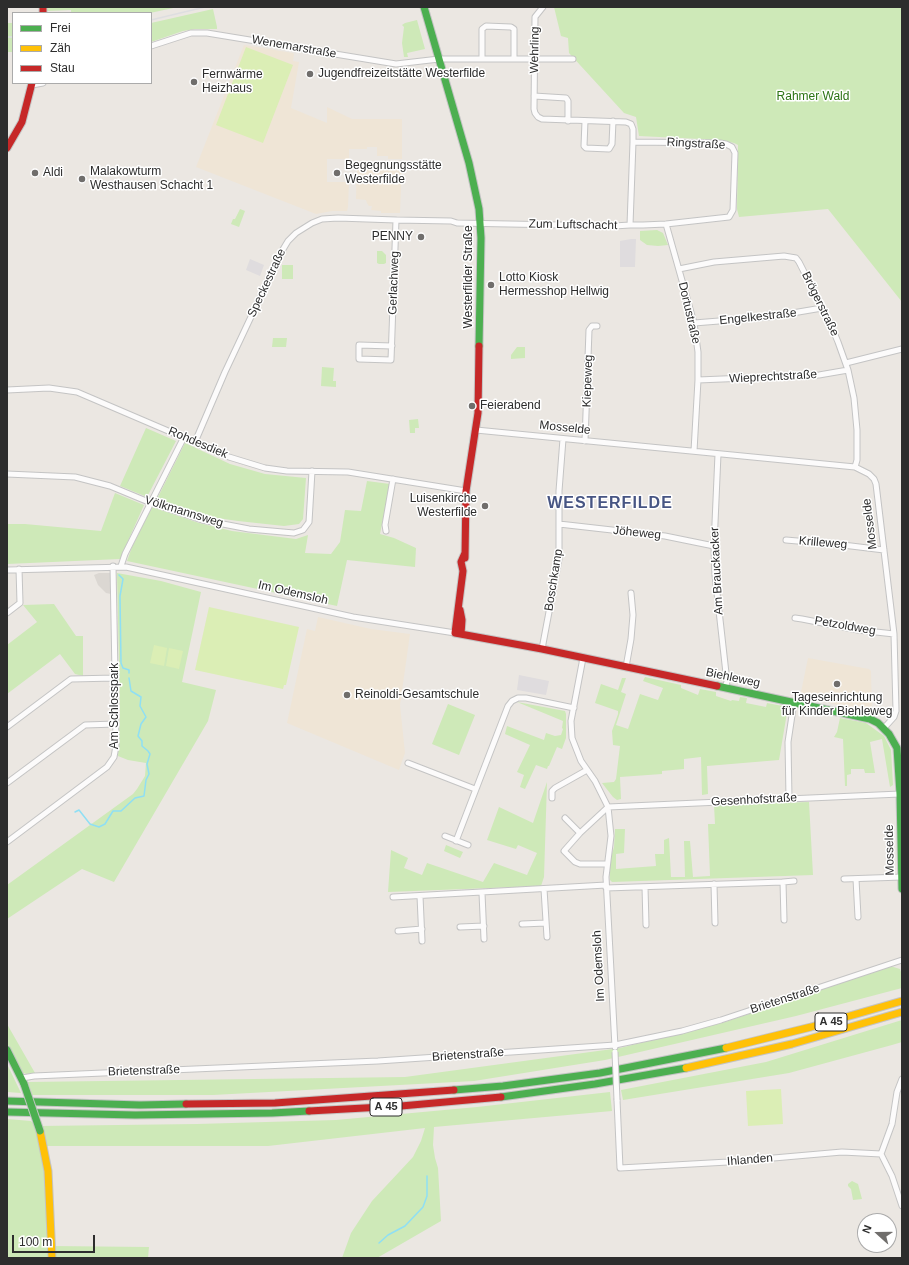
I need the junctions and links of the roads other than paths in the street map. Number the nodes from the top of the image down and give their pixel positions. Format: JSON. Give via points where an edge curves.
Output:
{"nodes":[{"id":1,"x":424,"y":7,"type":"edge"},
{"id":2,"x":543,"y":7,"type":"edge"},
{"id":3,"x":152,"y":46,"type":"edge"},
{"id":4,"x":482,"y":58,"type":"junction"},
{"id":5,"x":439,"y":59,"type":"junction"},
{"id":6,"x":514,"y":59,"type":"junction"},
{"id":7,"x":535,"y":59,"type":"junction"},
{"id":8,"x":573,"y":59,"type":"dead end"},
{"id":9,"x":32,"y":84,"type":"edge"},
{"id":10,"x":534,"y":96,"type":"junction"},
{"id":11,"x":568,"y":120,"type":"junction"},
{"id":12,"x":585,"y":121,"type":"junction"},
{"id":13,"x":613,"y":121,"type":"junction"},
{"id":14,"x":633,"y":142,"type":"junction"},
{"id":15,"x":7,"y":148,"type":"edge"},
{"id":16,"x":396,"y":220,"type":"junction"},
{"id":17,"x":480,"y":223,"type":"junction"},
{"id":18,"x":666,"y":224,"type":"junction"},
{"id":19,"x":630,"y":226,"type":"junction"},
{"id":20,"x":679,"y":269,"type":"junction"},
{"id":21,"x":822,"y":308,"type":"junction"},
{"id":22,"x":694,"y":323,"type":"junction"},
{"id":23,"x":597,"y":326,"type":"dead end"},
{"id":24,"x":392,"y":346,"type":"junction"},
{"id":25,"x":902,"y":349,"type":"edge"},
{"id":26,"x":846,"y":363,"type":"junction"},
{"id":27,"x":848,"y":370,"type":"junction"},
{"id":28,"x":698,"y":380,"type":"junction"},
{"id":29,"x":7,"y":390,"type":"edge"},
{"id":30,"x":476,"y":430,"type":"junction"},
{"id":31,"x":184,"y":437,"type":"junction"},
{"id":32,"x":563,"y":439,"type":"junction"},
{"id":33,"x":586,"y":441,"type":"junction"},
{"id":34,"x":195,"y":442,"type":"junction"},
{"id":35,"x":694,"y":451,"type":"junction"},
{"id":36,"x":718,"y":454,"type":"junction"},
{"id":37,"x":855,"y":468,"type":"junction"},
{"id":38,"x":312,"y":471,"type":"junction"},
{"id":39,"x":7,"y":474,"type":"edge"},
{"id":40,"x":393,"y":479,"type":"junction"},
{"id":41,"x":466,"y":491,"type":"junction"},
{"id":42,"x":151,"y":503,"type":"junction"},
{"id":43,"x":559,"y":524,"type":"junction"},
{"id":44,"x":386,"y":531,"type":"dead end"},
{"id":45,"x":786,"y":540,"type":"dead end"},
{"id":46,"x":714,"y":546,"type":"junction"},
{"id":47,"x":884,"y":550,"type":"junction"},
{"id":48,"x":113,"y":566,"type":"junction"},
{"id":49,"x":121,"y":566,"type":"junction"},
{"id":50,"x":19,"y":569,"type":"junction"},
{"id":51,"x":7,"y":570,"type":"edge"},
{"id":52,"x":631,"y":593,"type":"dead end"},
{"id":53,"x":7,"y":614,"type":"edge"},
{"id":54,"x":795,"y":618,"type":"dead end"},
{"id":55,"x":458,"y":633,"type":"junction"},
{"id":56,"x":894,"y":634,"type":"junction"},
{"id":57,"x":542,"y":649,"type":"junction"},
{"id":58,"x":574,"y":656,"type":"joint"},
{"id":59,"x":583,"y":658,"type":"junction"},
{"id":60,"x":626,"y":667,"type":"junction"},
{"id":61,"x":116,"y":678,"type":"junction"},
{"id":62,"x":725,"y":688,"type":"junction"},
{"id":63,"x":794,"y":702,"type":"junction"},
{"id":64,"x":574,"y":708,"type":"junction"},
{"id":65,"x":116,"y":724,"type":"junction"},
{"id":66,"x":7,"y":727,"type":"edge"},
{"id":67,"x":884,"y":728,"type":"junction"},
{"id":68,"x":408,"y":763,"type":"dead end"},
{"id":69,"x":587,"y":770,"type":"junction"},
{"id":70,"x":7,"y":783,"type":"edge"},
{"id":71,"x":476,"y":789,"type":"junction"},
{"id":72,"x":900,"y":794,"type":"junction"},
{"id":73,"x":552,"y":798,"type":"dead end"},
{"id":74,"x":789,"y":798,"type":"junction"},
{"id":75,"x":608,"y":808,"type":"junction"},
{"id":76,"x":565,"y":818,"type":"dead end"},
{"id":77,"x":580,"y":834,"type":"junction"},
{"id":78,"x":445,"y":836,"type":"dead end"},
{"id":79,"x":456,"y":841,"type":"junction"},
{"id":80,"x":7,"y":842,"type":"edge"},
{"id":81,"x":468,"y":845,"type":"dead end"},
{"id":82,"x":607,"y":864,"type":"junction"},
{"id":83,"x":902,"y":877,"type":"edge"},
{"id":84,"x":856,"y":878,"type":"junction"},
{"id":85,"x":844,"y":879,"type":"dead end"},
{"id":86,"x":794,"y":881,"type":"dead end"},
{"id":87,"x":783,"y":882,"type":"junction"},
{"id":88,"x":714,"y":884,"type":"junction"},
{"id":89,"x":606,"y":887,"type":"junction"},
{"id":90,"x":645,"y":887,"type":"junction"},
{"id":91,"x":544,"y":889,"type":"junction"},
{"id":92,"x":902,"y":889,"type":"edge"},
{"id":93,"x":482,"y":893,"type":"junction"},
{"id":94,"x":420,"y":896,"type":"junction"},
{"id":95,"x":393,"y":897,"type":"dead end"},
{"id":96,"x":858,"y":917,"type":"dead end"},
{"id":97,"x":784,"y":920,"type":"dead end"},
{"id":98,"x":546,"y":923,"type":"junction"},
{"id":99,"x":716,"y":923,"type":"dead end"},
{"id":100,"x":522,"y":924,"type":"dead end"},
{"id":101,"x":646,"y":925,"type":"dead end"},
{"id":102,"x":484,"y":926,"type":"junction"},
{"id":103,"x":460,"y":927,"type":"dead end"},
{"id":104,"x":422,"y":929,"type":"junction"},
{"id":105,"x":398,"y":931,"type":"dead end"},
{"id":106,"x":547,"y":937,"type":"dead end"},
{"id":107,"x":484,"y":939,"type":"dead end"},
{"id":108,"x":422,"y":941,"type":"dead end"},
{"id":109,"x":902,"y":960,"type":"edge"},
{"id":110,"x":902,"y":1001,"type":"edge"},
{"id":111,"x":902,"y":1012,"type":"edge"},
{"id":112,"x":615,"y":1045,"type":"junction"},
{"id":113,"x":7,"y":1050,"type":"edge"},
{"id":114,"x":902,"y":1079,"type":"edge"},
{"id":115,"x":23,"y":1081,"type":"junction"},
{"id":116,"x":7,"y":1101,"type":"edge"},
{"id":117,"x":7,"y":1112,"type":"edge"},
{"id":118,"x":881,"y":1154,"type":"junction"},
{"id":119,"x":620,"y":1168,"type":"joint"},
{"id":120,"x":902,"y":1206,"type":"edge"},
{"id":121,"x":52,"y":1258,"type":"edge"}],
"edges":[{"from":1,"to":5,"type":"main road","name":"Westerfilder Straße"},
{"from":2,"to":7,"type":"street","name":"Wehrling","via":[[535,17]]},
{"from":3,"to":5,"type":"street","name":"Wenemarstraße","via":[[191,32],[396,64]]},
{"from":4,"to":5,"type":"street","name":"Wenemarstraße"},
{"from":4,"to":6,"type":"street","name":"Wenemarstraße"},
{"from":4,"to":6,"type":"street","via":[[482,29],[486,26],[514,28]]},
{"from":5,"to":17,"type":"main road","name":"Westerfilder Straße","via":[[476,192]]},
{"from":6,"to":7,"type":"street","name":"Wenemarstraße"},
{"from":7,"to":8,"type":"street","name":"Wenemarstraße"},
{"from":7,"to":10,"type":"street","name":"Wehrling"},
{"from":9,"to":15,"type":"main road","via":[[22,122]]},
{"from":10,"to":11,"type":"street","name":"Wehrling","via":[[534,108],[538,117]]},
{"from":10,"to":11,"type":"street","via":[[566,98]]},
{"from":11,"to":12,"type":"street","name":"Wehrling"},
{"from":12,"to":13,"type":"street","name":"Wehrling"},
{"from":12,"to":13,"type":"street","via":[[584,146],[610,150]]},
{"from":13,"to":14,"type":"street","name":"Wehrling","via":[[631,124]]},
{"from":14,"to":18,"type":"street","name":"Ringstraße","via":[[720,143],[734,149],[732,215]]},
{"from":14,"to":19,"type":"street"},
{"from":16,"to":17,"type":"street","name":"Speckestraße"},
{"from":16,"to":24,"type":"street","name":"Gerlachweg"},
{"from":16,"to":34,"type":"street","name":"Speckestraße","via":[[322,219],[304,227],[288,241],[225,372]]},
{"from":17,"to":19,"type":"street","name":"Zum Luftschacht"},
{"from":17,"to":30,"type":"main road","name":"Westerfilder Straße"},
{"from":18,"to":19,"type":"street","name":"Zum Luftschacht"},
{"from":18,"to":20,"type":"street","name":"Dortustraße"},
{"from":20,"to":21,"type":"street","name":"Brögerstraße","via":[[714,262],[790,256],[799,262]]},
{"from":20,"to":22,"type":"street","name":"Dortustraße"},
{"from":21,"to":22,"type":"street","name":"Engelkestraße","via":[[769,317]]},
{"from":21,"to":26,"type":"street","name":"Brögerstraße"},
{"from":22,"to":28,"type":"street","name":"Dortustraße"},
{"from":23,"to":33,"type":"street","name":"Kiepeweg","via":[[592,326],[589,330]]},
{"from":24,"to":24,"type":"street","name":"Gerlachweg","via":[[391,360],[359,359],[359,345]]},
{"from":25,"to":26,"type":"street"},
{"from":26,"to":27,"type":"street","name":"Brögerstraße"},
{"from":27,"to":28,"type":"street","name":"Wieprechtstraße","via":[[813,376]]},
{"from":27,"to":37,"type":"street","name":"Brögerstraße","via":[[858,444]]},
{"from":28,"to":35,"type":"street","name":"Dortustraße"},
{"from":29,"to":31,"type":"street","name":"Rohdesdiek","via":[[49,388],[77,392]]},
{"from":30,"to":32,"type":"street","name":"Mosselde"},
{"from":30,"to":41,"type":"main road","name":"Westerfilder Straße"},
{"from":31,"to":34,"type":"street","name":"Rohdesdiek"},
{"from":31,"to":42,"type":"street"},
{"from":32,"to":33,"type":"street","name":"Mosselde"},
{"from":32,"to":43,"type":"street","name":"Boschkamp"},
{"from":33,"to":35,"type":"street","name":"Mosselde"},
{"from":34,"to":38,"type":"street","name":"Rohdesdiek","via":[[265,468]]},
{"from":35,"to":36,"type":"street","name":"Mosselde"},
{"from":36,"to":37,"type":"street","name":"Mosselde"},
{"from":36,"to":46,"type":"street","name":"Am Brauckacker"},
{"from":37,"to":47,"type":"street","name":"Mosselde","via":[[869,474],[876,484]]},
{"from":38,"to":40,"type":"street","name":"Rohdesdiek","via":[[348,472]]},
{"from":38,"to":42,"type":"street","name":"Völkmannsweg","via":[[309,522],[299,532],[231,527]]},
{"from":39,"to":42,"type":"street","name":"Völkmannsweg","via":[[75,477],[110,486]]},
{"from":40,"to":41,"type":"street","name":"Rohdesdiek"},
{"from":40,"to":44,"type":"street"},
{"from":41,"to":55,"type":"main road","name":"Westerfilder Straße","via":[[465,553],[461,562],[459,608],[462,620]]},
{"from":42,"to":49,"type":"street"},
{"from":43,"to":46,"type":"street","name":"Jöheweg","via":[[665,536]]},
{"from":43,"to":57,"type":"street","name":"Boschkamp","via":[[560,559]]},
{"from":45,"to":47,"type":"street","name":"Krilleweg"},
{"from":46,"to":62,"type":"street","name":"Am Brauckacker","via":[[727,682]]},
{"from":47,"to":56,"type":"street","name":"Mosselde"},
{"from":48,"to":49,"type":"street","name":"Im Odemsloh"},
{"from":48,"to":50,"type":"street","name":"Im Odemsloh"},
{"from":48,"to":61,"type":"street","name":"Am Schlosspark"},
{"from":49,"to":55,"type":"street","name":"Im Odemsloh","via":[[353,617]]},
{"from":50,"to":51,"type":"street","name":"Im Odemsloh"},
{"from":50,"to":53,"type":"street","via":[[20,603]]},
{"from":52,"to":60,"type":"street","via":[[633,615]]},
{"from":54,"to":56,"type":"street","name":"Petzoldweg"},
{"from":55,"to":57,"type":"main road","name":"Im Odemsloh"},
{"from":56,"to":67,"type":"street","name":"Mosselde","via":[[896,711]]},
{"from":57,"to":58,"type":"main road","name":"Im Odemsloh"},
{"from":58,"to":59,"type":"main road","name":"Biehleweg"},
{"from":59,"to":60,"type":"main road","name":"Biehleweg"},
{"from":59,"to":64,"type":"street","name":"Im Odemsloh"},
{"from":60,"to":62,"type":"main road","name":"Biehleweg"},
{"from":61,"to":65,"type":"street","name":"Am Schlosspark"},
{"from":61,"to":66,"type":"street","via":[[71,679]]},
{"from":62,"to":63,"type":"main road","name":"Biehleweg"},
{"from":63,"to":67,"type":"main road","name":"Biehleweg","via":[[870,718]]},
{"from":63,"to":74,"type":"street","via":[[788,742]]},
{"from":64,"to":69,"type":"street","name":"Im Odemsloh","via":[[571,721],[572,738]]},
{"from":64,"to":71,"type":"street","via":[[526,698],[512,701]]},
{"from":65,"to":70,"type":"street","via":[[85,725]]},
{"from":65,"to":80,"type":"street","name":"Am Schlosspark","via":[[116,752],[107,767]]},
{"from":67,"to":72,"type":"main road","name":"Mosselde","via":[[897,748]]},
{"from":68,"to":71,"type":"street"},
{"from":69,"to":73,"type":"street","via":[[555,788],[552,791]]},
{"from":69,"to":75,"type":"street","name":"Im Odemsloh"},
{"from":71,"to":79,"type":"street"},
{"from":72,"to":74,"type":"street","name":"Gesenhofstraße"},
{"from":72,"to":83,"type":"main road","name":"Mosselde"},
{"from":74,"to":75,"type":"street","name":"Gesenhofstraße"},
{"from":75,"to":77,"type":"street"},
{"from":75,"to":82,"type":"street","name":"Im Odemsloh","via":[[611,836]]},
{"from":76,"to":77,"type":"street"},
{"from":77,"to":82,"type":"street","via":[[564,851],[580,864]]},
{"from":78,"to":79,"type":"street"},
{"from":79,"to":81,"type":"street"},
{"from":82,"to":89,"type":"street","name":"Im Odemsloh"},
{"from":83,"to":84,"type":"street"},
{"from":83,"to":92,"type":"main road","name":"Mosselde"},
{"from":84,"to":85,"type":"street"},
{"from":84,"to":96,"type":"street"},
{"from":86,"to":87,"type":"street"},
{"from":87,"to":88,"type":"street"},
{"from":87,"to":97,"type":"street"},
{"from":88,"to":90,"type":"street"},
{"from":88,"to":99,"type":"street"},
{"from":89,"to":90,"type":"street"},
{"from":89,"to":91,"type":"street"},
{"from":89,"to":112,"type":"street","name":"Im Odemsloh"},
{"from":90,"to":101,"type":"street"},
{"from":91,"to":93,"type":"street"},
{"from":91,"to":98,"type":"street"},
{"from":93,"to":94,"type":"street"},
{"from":93,"to":102,"type":"street"},
{"from":94,"to":95,"type":"street"},
{"from":94,"to":104,"type":"street"},
{"from":98,"to":100,"type":"street"},
{"from":98,"to":106,"type":"street"},
{"from":102,"to":103,"type":"street"},
{"from":102,"to":107,"type":"street"},
{"from":104,"to":105,"type":"street"},
{"from":104,"to":108,"type":"street"},
{"from":109,"to":112,"type":"street","name":"Brietenstraße","via":[[721,1020]]},
{"from":110,"to":116,"type":"main road","number":"A 45","via":[[711,1052],[600,1073],[503,1086],[275,1103],[140,1105]]},
{"from":111,"to":117,"type":"main road","number":"A 45","via":[[792,1044],[693,1067],[495,1098],[272,1113],[135,1115]]},
{"from":112,"to":115,"type":"street","name":"Brietenstraße","via":[[378,1061],[34,1076]]},
{"from":112,"to":119,"type":"street","name":"Im Odemsloh","bridge":true},
{"from":113,"to":115,"type":"main road"},
{"from":114,"to":118,"type":"street","via":[[897,1092],[892,1124]]},
{"from":115,"to":121,"type":"main road","bridge":true,"via":[[40,1131],[48,1171]]},
{"from":118,"to":119,"type":"street","name":"Ihlanden","via":[[842,1152]]},
{"from":118,"to":120,"type":"street"}]}
